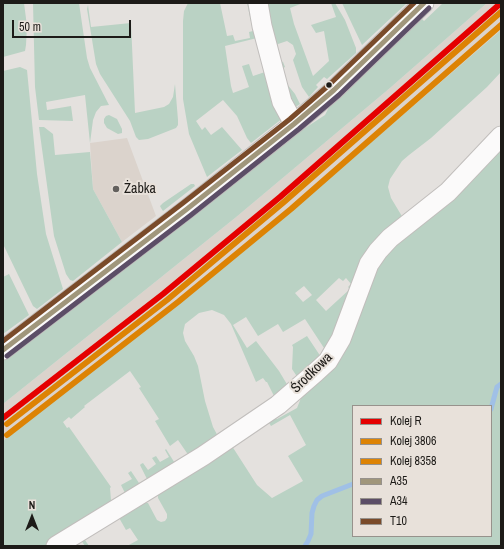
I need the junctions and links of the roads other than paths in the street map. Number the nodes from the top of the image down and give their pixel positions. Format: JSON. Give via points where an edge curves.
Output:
{"nodes":[{"id":1,"x":258,"y":3,"type":"edge"},
{"id":2,"x":424,"y":3,"type":"edge"},
{"id":3,"x":294,"y":124,"type":"junction"},
{"id":4,"x":501,"y":136,"type":"edge"},
{"id":5,"x":3,"y":350,"type":"edge"},
{"id":6,"x":56,"y":546,"type":"edge"}],
"edges":[{"from":1,"to":3,"type":"street","via":[[282,102]]},
{"from":2,"to":3,"type":"street","via":[[334,90]]},
{"from":3,"to":5,"type":"street"},
{"from":4,"to":6,"type":"street","name":"Środkowa","via":[[448,192],[390,238],[378,251],[369,264],[341,339],[328,361],[278,404],[209,452]]}]}
